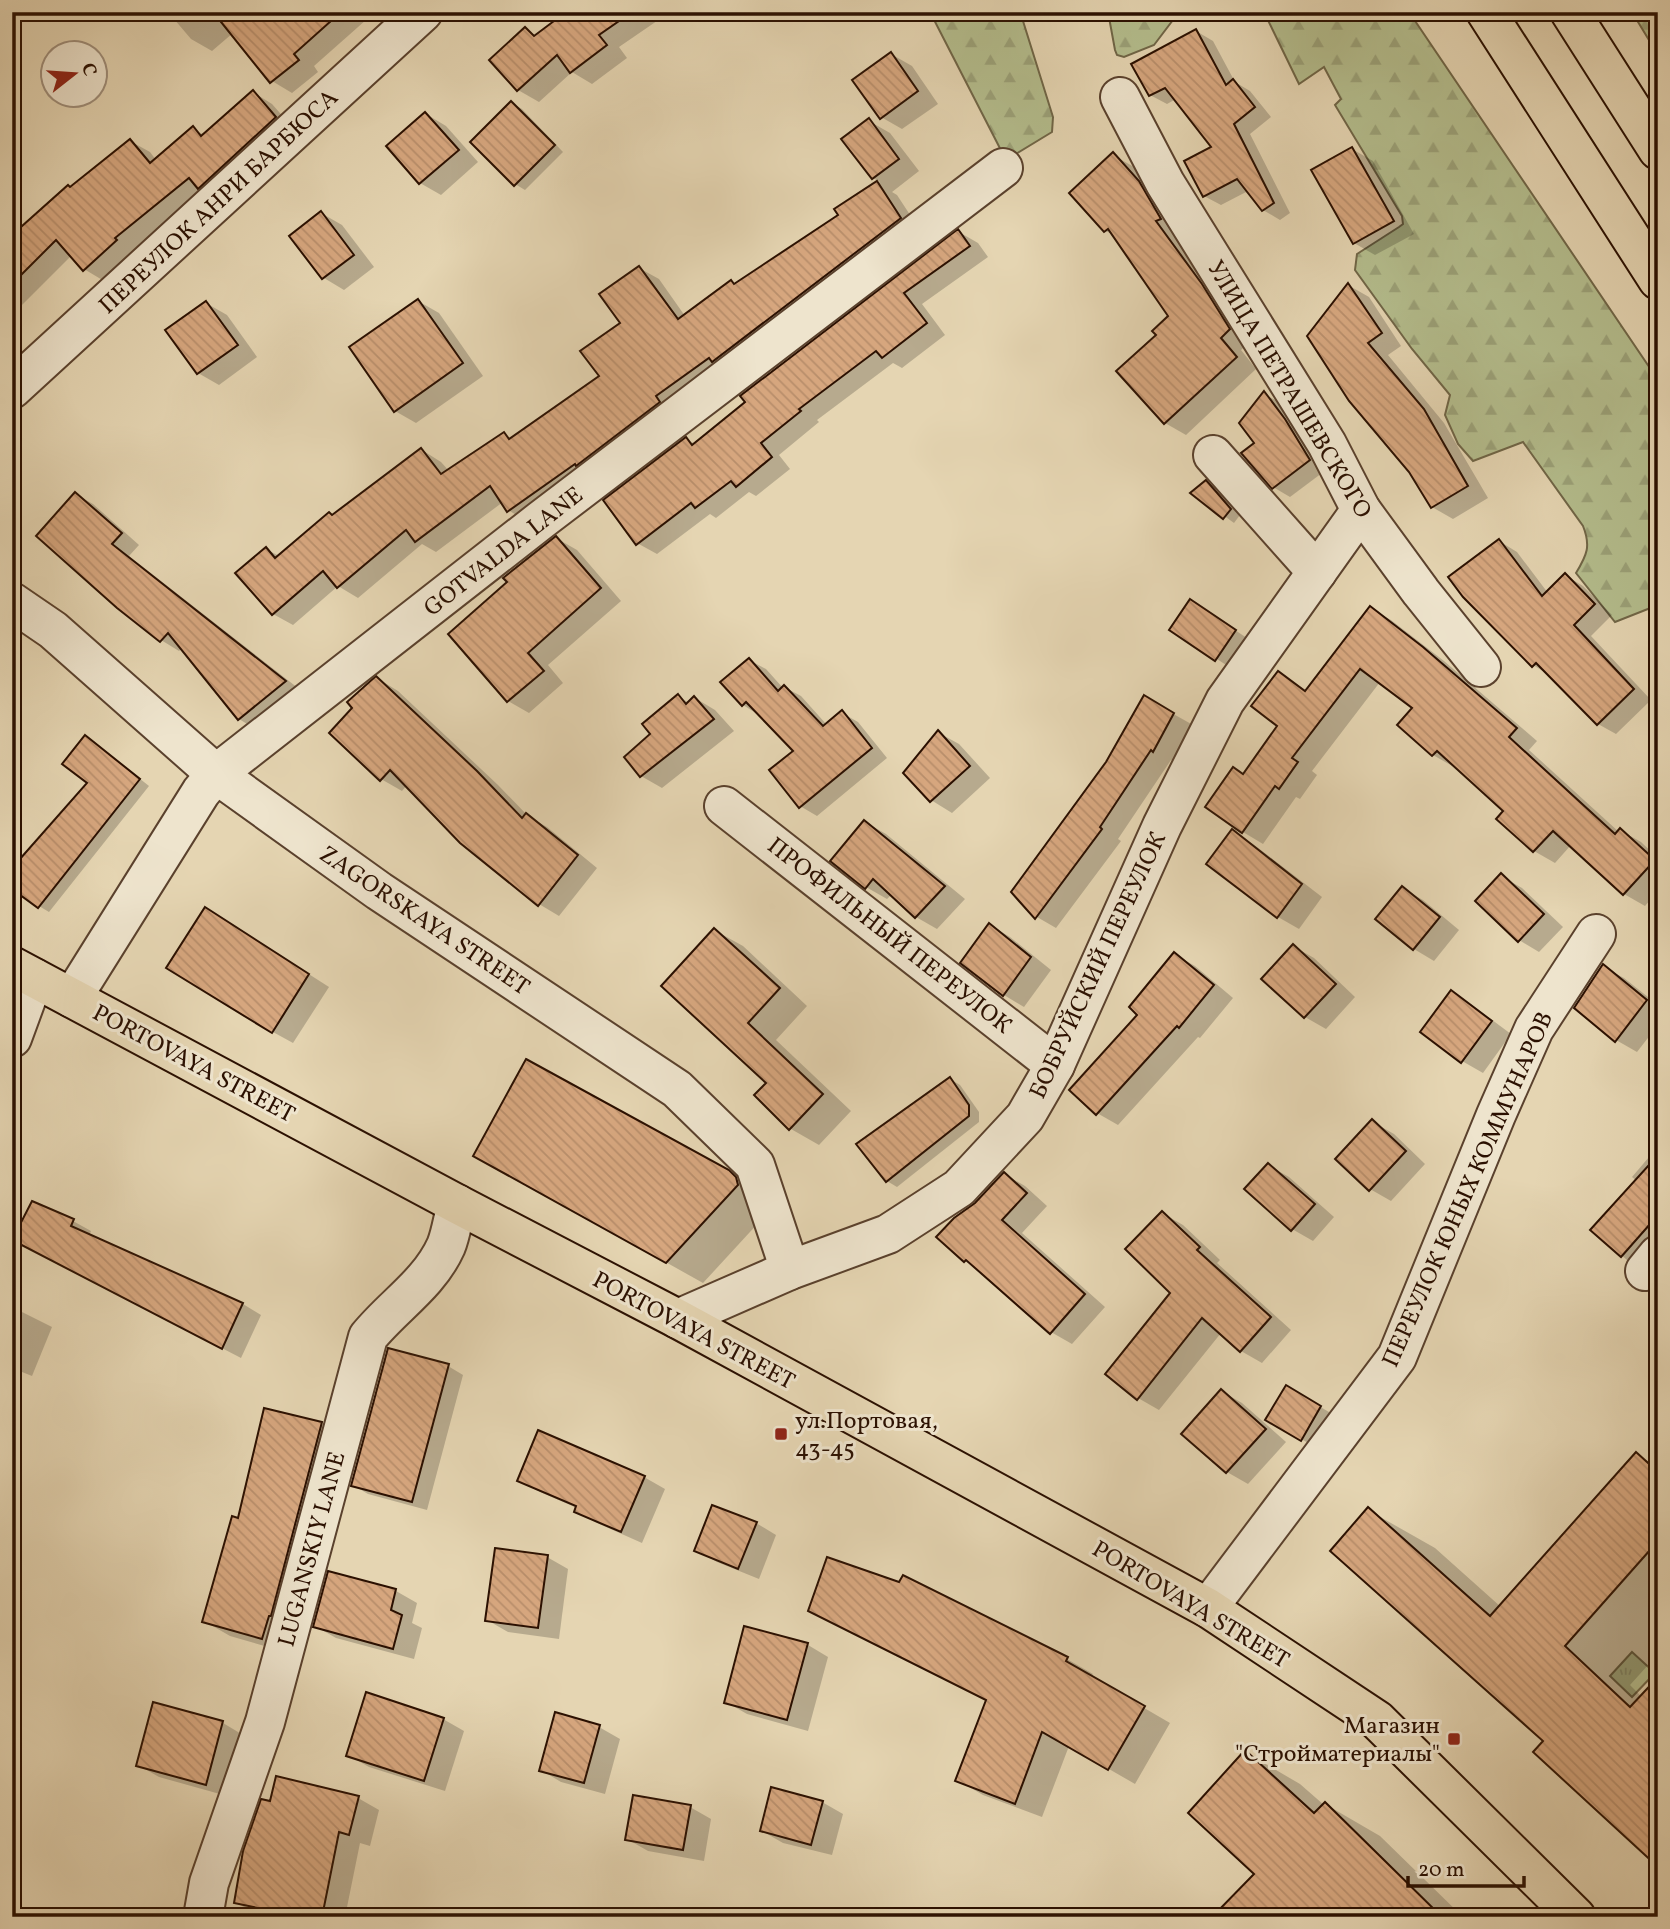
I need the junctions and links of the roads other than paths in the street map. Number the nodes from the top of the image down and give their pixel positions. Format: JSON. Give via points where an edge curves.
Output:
{"nodes":[{"id":1,"x":423,"y":12,"type":"edge"},
{"id":2,"x":1486,"y":12,"type":"edge"},
{"id":3,"x":1570,"y":12,"type":"edge"},
{"id":4,"x":1120,"y":97,"type":"dead end"},
{"id":5,"x":1658,"y":150,"type":"edge"},
{"id":6,"x":1003,"y":168,"type":"dead end"},
{"id":7,"x":1658,"y":280,"type":"edge"},
{"id":8,"x":12,"y":389,"type":"edge"},
{"id":9,"x":1213,"y":454,"type":"dead end"},
{"id":10,"x":1361,"y":510,"type":"junction"},
{"id":11,"x":1317,"y":572,"type":"junction"},
{"id":12,"x":12,"y":602,"type":"edge"},
{"id":13,"x":1481,"y":667,"type":"dead end"},
{"id":14,"x":216,"y":774,"type":"junction"},
{"id":15,"x":724,"y":806,"type":"dead end"},
{"id":16,"x":1596,"y":934,"type":"dead end"},
{"id":17,"x":23,"y":972,"type":"edge"},
{"id":18,"x":72,"y":998,"type":"junction"},
{"id":19,"x":12,"y":1038,"type":"edge"},
{"id":20,"x":1055,"y":1065,"type":"junction"},
{"id":21,"x":457,"y":1204,"type":"junction"},
{"id":22,"x":790,"y":1270,"type":"junction"},
{"id":23,"x":678,"y":1319,"type":"junction"},
{"id":24,"x":1208,"y":1608,"type":"junction"},
{"id":25,"x":202,"y":1917,"type":"edge"},
{"id":26,"x":1576,"y":1917,"type":"edge"}],
"edges":[{"from":1,"to":8,"type":"street","name":"ПЕРЕУЛОК АНРИ БАРБЮСА"},
{"from":2,"to":7,"type":"main road"},
{"from":3,"to":5,"type":"main road"},
{"from":4,"to":10,"type":"street","name":"УЛИЦА ПЕТРАШЕВСКОГО","via":[[1165,183],[1327,444]]},
{"from":6,"to":14,"type":"street","name":"GOTVALDA LANE"},
{"from":9,"to":11,"type":"street"},
{"from":10,"to":11,"type":"street","name":"БОБРУЙСКИЙ ПЕРЕУЛОК"},
{"from":10,"to":13,"type":"street","name":"УЛИЦА ПЕТРАШЕВСКОГО"},
{"from":11,"to":20,"type":"street","name":"БОБРУЙСКИЙ ПЕРЕУЛОК","via":[[1225,701],[1162,826]]},
{"from":12,"to":14,"type":"street","name":"ZAGORSKAYA STREET","via":[[53,630]]},
{"from":14,"to":18,"type":"street","name":"GOTVALDA LANE"},
{"from":14,"to":22,"type":"street","name":"ZAGORSKAYA STREET","via":[[379,891],[677,1089],[755,1165]]},
{"from":15,"to":20,"type":"street","name":"ПРОФИЛЬНЫЙ ПЕРЕУЛОК"},
{"from":16,"to":24,"type":"street","name":"ПЕРЕУЛОК ЮНЫХ КОММУНАРОВ","via":[[1534,1029],[1397,1357]]},
{"from":17,"to":18,"type":"main road","name":"PORTOVAYA STREET"},
{"from":17,"to":19,"type":"street"},
{"from":18,"to":21,"type":"main road","name":"PORTOVAYA STREET"},
{"from":20,"to":22,"type":"street","name":"БОБРУЙСКИЙ ПЕРЕУЛОК","via":[[1025,1117],[959,1188],[888,1234]]},
{"from":21,"to":23,"type":"main road","name":"PORTOVAYA STREET"},
{"from":21,"to":25,"type":"street","name":"LUGANSKIY LANE","via":[[446,1246],[419,1286],[368,1337],[265,1722],[209,1883]]},
{"from":22,"to":23,"type":"street","name":"БОБРУЙСКИЙ ПЕРЕУЛОК"},
{"from":23,"to":24,"type":"main road","name":"PORTOVAYA STREET"},
{"from":24,"to":26,"type":"main road","name":"PORTOVAYA STREET","via":[[1377,1720]]}]}
